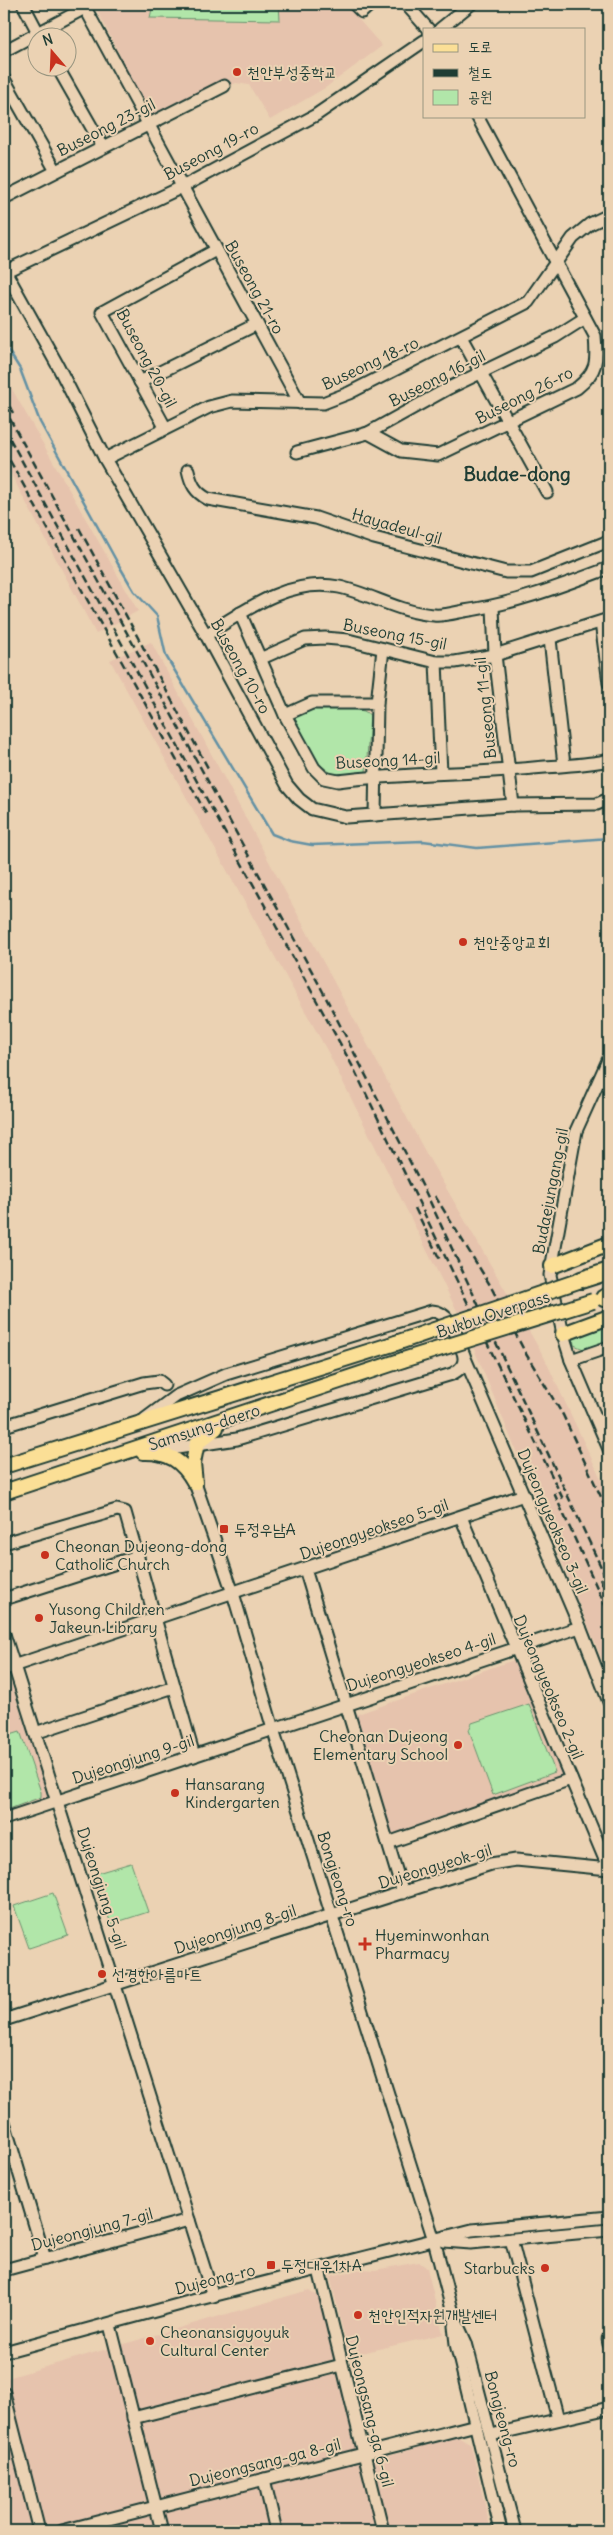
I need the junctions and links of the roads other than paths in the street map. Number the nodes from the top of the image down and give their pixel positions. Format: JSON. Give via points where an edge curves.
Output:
{"nodes":[{"id":1,"x":23,"y":4,"type":"edge"},
{"id":2,"x":354,"y":4,"type":"edge"},
{"id":3,"x":372,"y":4,"type":"edge"},
{"id":4,"x":406,"y":4,"type":"edge"},
{"id":5,"x":471,"y":4,"type":"edge"},
{"id":6,"x":84,"y":6,"type":"edge"},
{"id":7,"x":36,"y":28,"type":"edge"},
{"id":8,"x":51,"y":28,"type":"edge"},
{"id":9,"x":427,"y":28,"type":"edge"},
{"id":10,"x":441,"y":28,"type":"edge"},
{"id":11,"x":28,"y":40,"type":"edge"},
{"id":12,"x":423,"y":42,"type":"edge"},
{"id":13,"x":4,"y":51,"type":"edge"},
{"id":14,"x":64,"y":78,"type":"edge"},
{"id":15,"x":4,"y":79,"type":"edge"},
{"id":16,"x":224,"y":86,"type":"dead end"},
{"id":17,"x":478,"y":118,"type":"edge"},
{"id":18,"x":148,"y":124,"type":"junction"},
{"id":19,"x":103,"y":147,"type":"junction"},
{"id":20,"x":56,"y":171,"type":"junction"},
{"id":21,"x":4,"y":184,"type":"edge"},
{"id":22,"x":182,"y":187,"type":"junction"},
{"id":23,"x":7,"y":196,"type":"edge"},
{"id":24,"x":609,"y":215,"type":"edge"},
{"id":25,"x":216,"y":250,"type":"junction"},
{"id":26,"x":557,"y":264,"type":"junction"},
{"id":27,"x":4,"y":271,"type":"edge"},
{"id":28,"x":585,"y":318,"type":"junction"},
{"id":29,"x":257,"y":324,"type":"junction"},
{"id":30,"x":461,"y":337,"type":"junction"},
{"id":31,"x":480,"y":373,"type":"junction"},
{"id":32,"x":140,"y":382,"type":"junction"},
{"id":33,"x":300,"y":403,"type":"junction"},
{"id":34,"x":508,"y":421,"type":"junction"},
{"id":35,"x":165,"y":427,"type":"junction"},
{"id":36,"x":368,"y":433,"type":"junction"},
{"id":37,"x":297,"y":452,"type":"dead end"},
{"id":38,"x":105,"y":459,"type":"junction"},
{"id":39,"x":188,"y":470,"type":"dead end"},
{"id":40,"x":547,"y":492,"type":"dead end"},
{"id":41,"x":609,"y":541,"type":"edge"},
{"id":42,"x":609,"y":568,"type":"edge"},
{"id":43,"x":493,"y":607,"type":"junction"},
{"id":44,"x":240,"y":613,"type":"junction"},
{"id":45,"x":605,"y":620,"type":"edge"},
{"id":46,"x":206,"y":635,"type":"junction"},
{"id":47,"x":550,"y":639,"type":"junction"},
{"id":48,"x":383,"y":649,"type":"junction"},
{"id":49,"x":495,"y":655,"type":"junction"},
{"id":50,"x":262,"y":658,"type":"junction"},
{"id":51,"x":436,"y":662,"type":"junction"},
{"id":52,"x":609,"y":683,"type":"edge"},
{"id":53,"x":377,"y":703,"type":"junction"},
{"id":54,"x":285,"y":715,"type":"junction"},
{"id":55,"x":609,"y":760,"type":"edge"},
{"id":56,"x":564,"y":766,"type":"junction"},
{"id":57,"x":508,"y":771,"type":"junction"},
{"id":58,"x":441,"y":773,"type":"junction"},
{"id":59,"x":375,"y":777,"type":"junction"},
{"id":60,"x":609,"y":799,"type":"edge"},
{"id":61,"x":513,"y":805,"type":"junction"},
{"id":62,"x":375,"y":815,"type":"junction"},
{"id":63,"x":609,"y":1058,"type":"edge"},
{"id":64,"x":609,"y":1244,"type":"edge"},
{"id":65,"x":609,"y":1264,"type":"edge"},
{"id":66,"x":551,"y":1271,"type":"junction"},
{"id":67,"x":609,"y":1271,"type":"edge"},
{"id":68,"x":581,"y":1280,"type":"junction"},
{"id":69,"x":604,"y":1298,"type":"edge"},
{"id":70,"x":609,"y":1317,"type":"edge"},
{"id":71,"x":563,"y":1334,"type":"junction"},
{"id":72,"x":396,"y":1343,"type":"joint"},
{"id":73,"x":609,"y":1347,"type":"edge"},
{"id":74,"x":464,"y":1355,"type":"junction"},
{"id":75,"x":403,"y":1360,"type":"joint"},
{"id":76,"x":571,"y":1360,"type":"junction"},
{"id":77,"x":452,"y":1374,"type":"junction"},
{"id":78,"x":475,"y":1381,"type":"junction"},
{"id":79,"x":164,"y":1385,"type":"dead end"},
{"id":80,"x":230,"y":1419,"type":"junction"},
{"id":81,"x":140,"y":1424,"type":"junction"},
{"id":82,"x":4,"y":1426,"type":"edge"},
{"id":83,"x":197,"y":1443,"type":"junction"},
{"id":84,"x":609,"y":1449,"type":"edge"},
{"id":85,"x":157,"y":1451,"type":"junction"},
{"id":86,"x":127,"y":1453,"type":"junction"},
{"id":87,"x":4,"y":1466,"type":"edge"},
{"id":88,"x":195,"y":1483,"type":"junction"},
{"id":89,"x":4,"y":1492,"type":"edge"},
{"id":90,"x":524,"y":1495,"type":"junction"},
{"id":91,"x":461,"y":1517,"type":"junction"},
{"id":92,"x":4,"y":1543,"type":"edge"},
{"id":93,"x":138,"y":1556,"type":"junction"},
{"id":94,"x":304,"y":1569,"type":"junction"},
{"id":95,"x":233,"y":1593,"type":"junction"},
{"id":96,"x":4,"y":1599,"type":"edge"},
{"id":97,"x":155,"y":1619,"type":"junction"},
{"id":98,"x":580,"y":1627,"type":"junction"},
{"id":99,"x":4,"y":1634,"type":"edge"},
{"id":100,"x":515,"y":1648,"type":"junction"},
{"id":101,"x":9,"y":1668,"type":"edge"},
{"id":102,"x":174,"y":1687,"type":"junction"},
{"id":103,"x":609,"y":1702,"type":"edge"},
{"id":104,"x":346,"y":1705,"type":"junction"},
{"id":105,"x":273,"y":1729,"type":"junction"},
{"id":106,"x":35,"y":1733,"type":"junction"},
{"id":107,"x":194,"y":1756,"type":"junction"},
{"id":108,"x":571,"y":1779,"type":"junction"},
{"id":109,"x":57,"y":1801,"type":"junction"},
{"id":110,"x":4,"y":1819,"type":"edge"},
{"id":111,"x":388,"y":1844,"type":"junction"},
{"id":112,"x":609,"y":1869,"type":"edge"},
{"id":113,"x":403,"y":1893,"type":"junction"},
{"id":114,"x":332,"y":1914,"type":"junction"},
{"id":115,"x":115,"y":1984,"type":"junction"},
{"id":116,"x":4,"y":2020,"type":"edge"},
{"id":117,"x":4,"y":2122,"type":"edge"},
{"id":118,"x":609,"y":2216,"type":"edge"},
{"id":119,"x":189,"y":2220,"type":"junction"},
{"id":120,"x":609,"y":2230,"type":"edge"},
{"id":121,"x":511,"y":2239,"type":"junction"},
{"id":122,"x":434,"y":2240,"type":"junction"},
{"id":123,"x":45,"y":2259,"type":"junction"},
{"id":124,"x":4,"y":2270,"type":"edge"},
{"id":125,"x":319,"y":2270,"type":"junction"},
{"id":126,"x":213,"y":2296,"type":"junction"},
{"id":127,"x":454,"y":2316,"type":"junction"},
{"id":128,"x":110,"y":2324,"type":"junction"},
{"id":129,"x":4,"y":2352,"type":"edge"},
{"id":130,"x":342,"y":2365,"type":"junction"},
{"id":131,"x":4,"y":2392,"type":"edge"},
{"id":132,"x":609,"y":2408,"type":"edge"},
{"id":133,"x":133,"y":2418,"type":"junction"},
{"id":134,"x":558,"y":2420,"type":"junction"},
{"id":135,"x":476,"y":2424,"type":"junction"},
{"id":136,"x":491,"y":2434,"type":"junction"},
{"id":137,"x":364,"y":2453,"type":"junction"},
{"id":138,"x":264,"y":2479,"type":"junction"},
{"id":139,"x":156,"y":2507,"type":"junction"},
{"id":140,"x":39,"y":2531,"type":"edge"},
{"id":141,"x":62,"y":2531,"type":"edge"},
{"id":142,"x":162,"y":2531,"type":"edge"},
{"id":143,"x":276,"y":2531,"type":"edge"},
{"id":144,"x":383,"y":2531,"type":"edge"},
{"id":145,"x":501,"y":2531,"type":"edge"},
{"id":146,"x":515,"y":2531,"type":"edge"}],
"edges":[{"from":1,"to":7,"type":"street"},
{"from":2,"to":3,"type":"street","via":[[362,12]]},
{"from":4,"to":9,"type":"street"},
{"from":5,"to":10,"type":"street"},
{"from":6,"to":8,"type":"street"},
{"from":6,"to":18,"type":"street","name":"Buseong 21-ro"},
{"from":11,"to":13,"type":"street"},
{"from":12,"to":22,"type":"street","name":"Buseong 19-ro","via":[[316,115]]},
{"from":14,"to":19,"type":"street"},
{"from":15,"to":20,"type":"street"},
{"from":16,"to":18,"type":"street","name":"Buseong 23-gil"},
{"from":17,"to":26,"type":"street","name":"Buseong 26-ro"},
{"from":18,"to":19,"type":"street","name":"Buseong 23-gil"},
{"from":18,"to":22,"type":"street","name":"Buseong 21-ro"},
{"from":19,"to":20,"type":"street","name":"Buseong 23-gil"},
{"from":20,"to":23,"type":"street","name":"Buseong 23-gil"},
{"from":21,"to":23,"type":"street"},
{"from":22,"to":25,"type":"street","name":"Buseong 21-ro"},
{"from":22,"to":27,"type":"street","name":"Buseong 19-ro"},
{"from":24,"to":26,"type":"street","name":"Buseong 18-ro","via":[[590,224],[573,238]]},
{"from":25,"to":29,"type":"street","name":"Buseong 21-ro"},
{"from":25,"to":32,"type":"street","name":"Buseong 20-gil","via":[[102,312]]},
{"from":26,"to":28,"type":"street","name":"Buseong 26-ro"},
{"from":26,"to":30,"type":"street","name":"Buseong 18-ro","via":[[528,302]]},
{"from":27,"to":38,"type":"street","name":"Buseong 10-ro","via":[[58,366]]},
{"from":28,"to":31,"type":"street","name":"Buseong 16-gil","via":[[556,337]]},
{"from":28,"to":34,"type":"street","name":"Buseong 26-ro","via":[[594,336],[596,353],[590,378],[577,388]]},
{"from":29,"to":32,"type":"street"},
{"from":29,"to":33,"type":"street","name":"Buseong 21-ro"},
{"from":30,"to":31,"type":"street"},
{"from":30,"to":33,"type":"street","name":"Buseong 18-ro","via":[[349,393],[323,403]]},
{"from":31,"to":34,"type":"street"},
{"from":31,"to":36,"type":"street","name":"Buseong 16-gil"},
{"from":32,"to":35,"type":"street","name":"Buseong 20-gil"},
{"from":33,"to":35,"type":"street","name":"Buseong 18-ro","via":[[232,401],[209,407]]},
{"from":34,"to":36,"type":"street","name":"Buseong 26-ro","via":[[438,455],[401,451]]},
{"from":34,"to":40,"type":"street"},
{"from":35,"to":38,"type":"street","name":"Buseong 18-ro"},
{"from":36,"to":37,"type":"street","name":"Buseong 16-gil"},
{"from":38,"to":46,"type":"street","name":"Buseong 10-ro"},
{"from":39,"to":41,"type":"street","name":"Hayadeul-gil","via":[[198,494],[208,499],[316,518],[374,538],[506,572],[531,572]]},
{"from":42,"to":43,"type":"street","via":[[529,598]]},
{"from":43,"to":44,"type":"street","via":[[434,615],[338,587],[310,586],[276,594]]},
{"from":43,"to":49,"type":"street","name":"Buseong 11-gil"},
{"from":44,"to":46,"type":"street"},
{"from":44,"to":50,"type":"street","name":"Buseong 14-gil"},
{"from":45,"to":47,"type":"street","name":"Buseong 15-gil"},
{"from":45,"to":52,"type":"street"},
{"from":46,"to":62,"type":"street","name":"Buseong 10-ro","via":[[287,785],[299,799],[329,814],[346,817]]},
{"from":47,"to":49,"type":"street","name":"Buseong 15-gil"},
{"from":47,"to":56,"type":"street"},
{"from":48,"to":50,"type":"street","name":"Buseong 15-gil","via":[[348,640],[306,639]]},
{"from":48,"to":51,"type":"street","name":"Buseong 15-gil"},
{"from":48,"to":53,"type":"street"},
{"from":49,"to":51,"type":"street","name":"Buseong 15-gil"},
{"from":49,"to":57,"type":"street","name":"Buseong 11-gil"},
{"from":50,"to":54,"type":"street","name":"Buseong 14-gil"},
{"from":51,"to":58,"type":"street"},
{"from":53,"to":54,"type":"street","via":[[305,704]]},
{"from":53,"to":59,"type":"street"},
{"from":54,"to":59,"type":"street","name":"Buseong 14-gil","via":[[314,768],[324,778],[338,781]]},
{"from":55,"to":56,"type":"street","name":"Buseong 14-gil"},
{"from":56,"to":57,"type":"street","name":"Buseong 14-gil"},
{"from":57,"to":58,"type":"street","name":"Buseong 14-gil"},
{"from":57,"to":61,"type":"street","name":"Buseong 11-gil"},
{"from":58,"to":59,"type":"street","name":"Buseong 14-gil"},
{"from":59,"to":62,"type":"street"},
{"from":60,"to":61,"type":"street","name":"Buseong 10-ro","via":[[597,804]]},
{"from":61,"to":62,"type":"street","name":"Buseong 10-ro"},
{"from":63,"to":66,"type":"street","name":"Budaejungang-gil","via":[[576,1131]]},
{"from":64,"to":66,"type":"main road"},
{"from":65,"to":68,"type":"main road","name":"Bukbu Overpass"},
{"from":66,"to":71,"type":"street"},
{"from":67,"to":68,"type":"highway"},
{"from":68,"to":72,"type":"main road","name":"Bukbu Overpass","bridge":true},
{"from":69,"to":75,"type":"main road","name":"Bukbu Overpass","bridge":true},
{"from":70,"to":71,"type":"main road"},
{"from":71,"to":76,"type":"street"},
{"from":72,"to":81,"type":"main road","name":"Samsung-daero"},
{"from":73,"to":76,"type":"street"},
{"from":74,"to":77,"type":"street","via":[[461,1369]]},
{"from":74,"to":78,"type":"street","name":"Dujeongyeokseo 3-gil"},
{"from":74,"to":81,"type":"street","name":"Dujeongyeokseo 3-gil","via":[[447,1317],[432,1311],[226,1374],[176,1396]]},
{"from":75,"to":80,"type":"main road","name":"Samsung-daero"},
{"from":76,"to":84,"type":"street"},
{"from":77,"to":78,"type":"street","via":[[464,1373]]},
{"from":77,"to":83,"type":"street","via":[[237,1439]]},
{"from":78,"to":90,"type":"street","name":"Dujeongyeokseo 3-gil"},
{"from":79,"to":82,"type":"street","via":[[159,1381],[144,1383]]},
{"from":80,"to":83,"type":"main road"},
{"from":80,"to":86,"type":"main road","name":"Samsung-daero"},
{"from":81,"to":87,"type":"main road","name":"Samsung-daero"},
{"from":83,"to":85,"type":"street"},
{"from":83,"to":88,"type":"main road"},
{"from":85,"to":86,"type":"main road"},
{"from":85,"to":88,"type":"main road","via":[[181,1463]]},
{"from":86,"to":89,"type":"main road","name":"Samsung-daero"},
{"from":88,"to":95,"type":"street","name":"Bongjeong-ro"},
{"from":90,"to":91,"type":"street","name":"Dujeongyeokseo 5-gil"},
{"from":90,"to":98,"type":"street","name":"Dujeongyeokseo 3-gil"},
{"from":91,"to":94,"type":"street","name":"Dujeongyeokseo 5-gil"},
{"from":91,"to":100,"type":"street","name":"Dujeongyeokseo 2-gil"},
{"from":92,"to":93,"type":"street","via":[[117,1510],[125,1512]]},
{"from":93,"to":96,"type":"street"},
{"from":93,"to":97,"type":"street"},
{"from":94,"to":95,"type":"street","name":"Dujeongyeokseo 5-gil"},
{"from":94,"to":104,"type":"street"},
{"from":95,"to":97,"type":"street","name":"Dujeongyeokseo 5-gil"},
{"from":95,"to":105,"type":"street","name":"Bongjeong-ro"},
{"from":97,"to":101,"type":"street","name":"Dujeongyeokseo 5-gil"},
{"from":97,"to":102,"type":"street"},
{"from":98,"to":100,"type":"street","name":"Dujeongyeokseo 4-gil"},
{"from":98,"to":103,"type":"street","name":"Dujeongyeokseo 3-gil"},
{"from":99,"to":101,"type":"street","name":"Dujeongjung 5-gil"},
{"from":100,"to":104,"type":"street","name":"Dujeongyeokseo 4-gil"},
{"from":100,"to":108,"type":"street","name":"Dujeongyeokseo 2-gil"},
{"from":101,"to":106,"type":"street","name":"Dujeongjung 5-gil"},
{"from":102,"to":106,"type":"street"},
{"from":102,"to":107,"type":"street"},
{"from":104,"to":105,"type":"street","name":"Dujeongyeokseo 4-gil"},
{"from":104,"to":111,"type":"street"},
{"from":105,"to":107,"type":"street","name":"Dujeongjung 9-gil"},
{"from":105,"to":114,"type":"street","name":"Bongjeong-ro"},
{"from":106,"to":109,"type":"street","name":"Dujeongjung 5-gil"},
{"from":107,"to":109,"type":"street","name":"Dujeongjung 9-gil"},
{"from":108,"to":111,"type":"street"},
{"from":108,"to":112,"type":"street","name":"Dujeongyeokseo 2-gil"},
{"from":109,"to":110,"type":"street","name":"Dujeongjung 9-gil"},
{"from":109,"to":115,"type":"street","name":"Dujeongjung 5-gil"},
{"from":111,"to":113,"type":"street"},
{"from":112,"to":113,"type":"street","name":"Dujeongyeok-gil","via":[[516,1860],[491,1864]]},
{"from":113,"to":114,"type":"street","name":"Dujeongyeok-gil"},
{"from":114,"to":115,"type":"street","name":"Dujeongjung 8-gil"},
{"from":114,"to":122,"type":"street","name":"Bongjeong-ro"},
{"from":115,"to":116,"type":"street","name":"Dujeongjung 8-gil"},
{"from":115,"to":119,"type":"street","name":"Dujeongjung 5-gil"},
{"from":117,"to":123,"type":"street"},
{"from":118,"to":122,"type":"street","name":"Dujeong-ro","via":[[472,2230]]},
{"from":119,"to":123,"type":"street","name":"Dujeongjung 7-gil"},
{"from":119,"to":126,"type":"street","name":"Dujeongjung 5-gil"},
{"from":120,"to":121,"type":"street","name":"Dujeong-ro"},
{"from":121,"to":122,"type":"street","name":"Dujeong-ro","via":[[471,2243]]},
{"from":121,"to":134,"type":"street"},
{"from":122,"to":125,"type":"street","name":"Dujeong-ro"},
{"from":122,"to":127,"type":"street","name":"Bongjeong-ro"},
{"from":123,"to":124,"type":"street","name":"Dujeongjung 7-gil"},
{"from":125,"to":126,"type":"street","name":"Dujeong-ro"},
{"from":125,"to":130,"type":"street","name":"Dujeongsang-ga 6-gil"},
{"from":126,"to":128,"type":"street","name":"Dujeong-ro"},
{"from":127,"to":135,"type":"street","name":"Bongjeong-ro","via":[[456,2344]]},
{"from":127,"to":136,"type":"street","name":"Bongjeong-ro","via":[[466,2343]]},
{"from":128,"to":129,"type":"street","name":"Dujeong-ro"},
{"from":128,"to":133,"type":"street"},
{"from":130,"to":133,"type":"street"},
{"from":130,"to":137,"type":"street","name":"Dujeongsang-ga 6-gil"},
{"from":131,"to":140,"type":"street"},
{"from":132,"to":134,"type":"street"},
{"from":133,"to":139,"type":"street"},
{"from":134,"to":136,"type":"street"},
{"from":135,"to":137,"type":"street","name":"Dujeongsang-ga 8-gil"},
{"from":135,"to":145,"type":"street","name":"Bongjeong-ro"},
{"from":136,"to":146,"type":"street","name":"Bongjeong-ro"},
{"from":137,"to":138,"type":"street","name":"Dujeongsang-ga 8-gil"},
{"from":137,"to":144,"type":"street","name":"Dujeongsang-ga 6-gil"},
{"from":138,"to":139,"type":"street","name":"Dujeongsang-ga 8-gil"},
{"from":138,"to":143,"type":"street"},
{"from":139,"to":141,"type":"street","name":"Dujeongsang-ga 8-gil"},
{"from":139,"to":142,"type":"street"}]}
